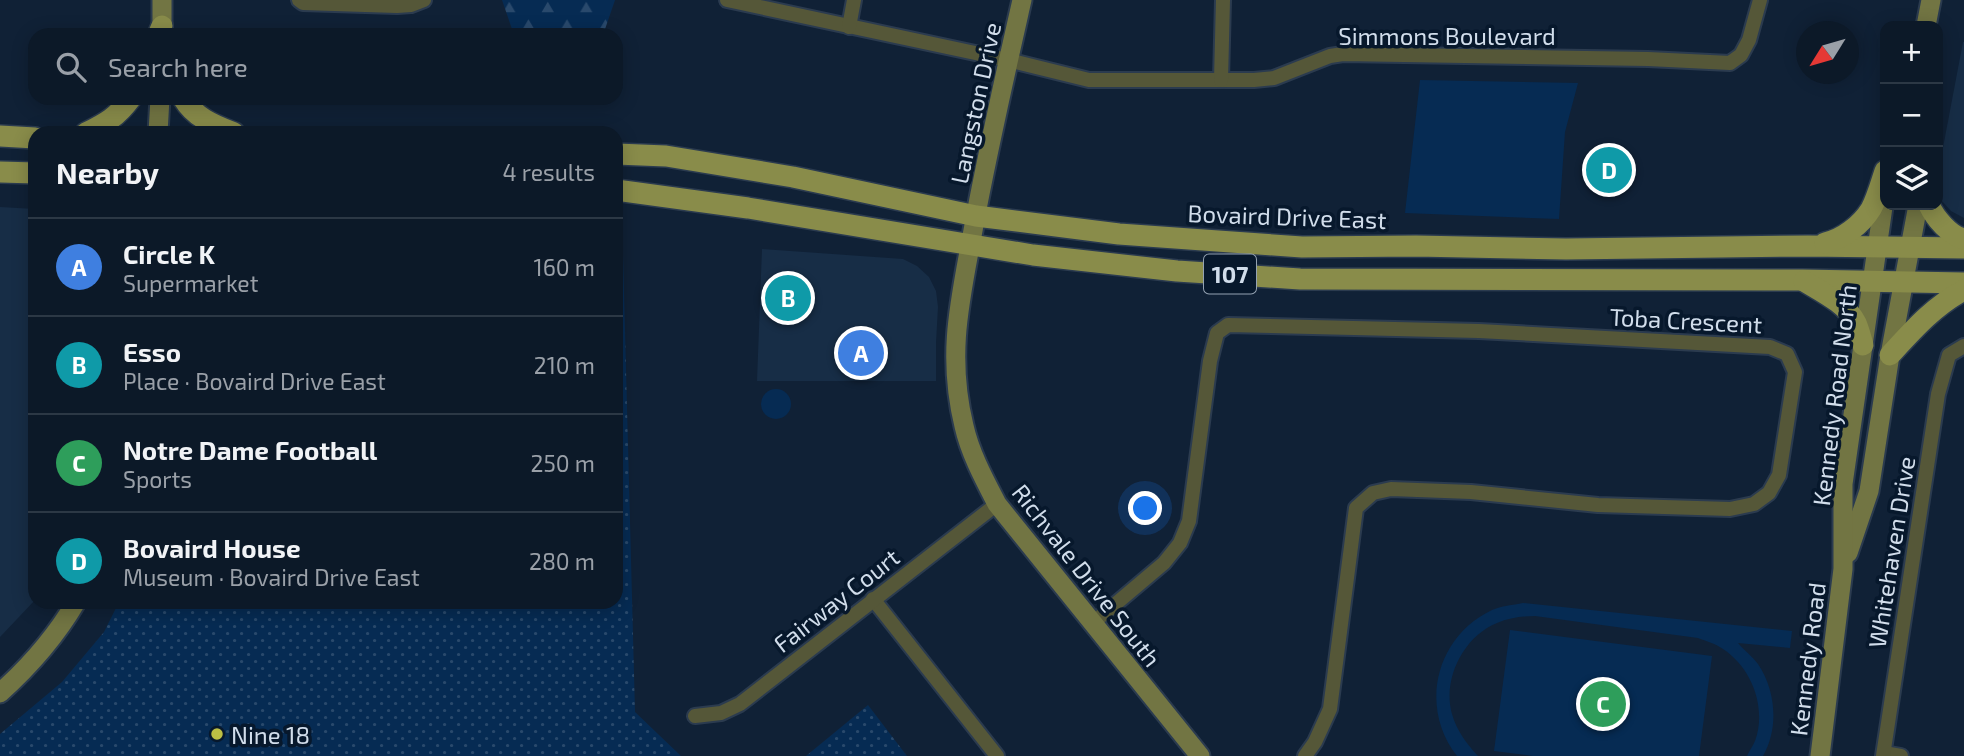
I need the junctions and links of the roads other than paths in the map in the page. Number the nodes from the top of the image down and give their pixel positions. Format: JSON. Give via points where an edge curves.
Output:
{"nodes":[{"id":1,"x":162,"y":0,"type":"edge"},
{"id":2,"x":299,"y":0,"type":"edge"},
{"id":3,"x":424,"y":0,"type":"edge"},
{"id":4,"x":727,"y":0,"type":"edge"},
{"id":5,"x":854,"y":0,"type":"edge"},
{"id":6,"x":1022,"y":0,"type":"edge"},
{"id":7,"x":1223,"y":0,"type":"edge"},
{"id":8,"x":1760,"y":0,"type":"edge"},
{"id":9,"x":1931,"y":0,"type":"edge"},
{"id":10,"x":1927,"y":21,"type":"edge"},
{"id":11,"x":849,"y":27,"type":"junction"},
{"id":12,"x":162,"y":28,"type":"edge"},
{"id":13,"x":1008,"y":60,"type":"junction"},
{"id":14,"x":1221,"y":80,"type":"junction"},
{"id":15,"x":125,"y":105,"type":"edge"},
{"id":16,"x":160,"y":105,"type":"edge"},
{"id":17,"x":187,"y":105,"type":"edge"},
{"id":18,"x":100,"y":126,"type":"edge"},
{"id":19,"x":158,"y":126,"type":"edge"},
{"id":20,"x":216,"y":126,"type":"edge"},
{"id":21,"x":0,"y":136,"type":"edge"},
{"id":22,"x":28,"y":138,"type":"edge"},
{"id":23,"x":623,"y":154,"type":"edge"},
{"id":24,"x":0,"y":172,"type":"edge"},
{"id":25,"x":28,"y":173,"type":"edge"},
{"id":26,"x":1880,"y":185,"type":"edge"},
{"id":27,"x":623,"y":191,"type":"edge"},
{"id":28,"x":1882,"y":210,"type":"edge"},
{"id":29,"x":1917,"y":210,"type":"edge"},
{"id":30,"x":1932,"y":210,"type":"edge"},
{"id":31,"x":976,"y":216,"type":"junction"},
{"id":32,"x":1964,"y":239,"type":"edge"},
{"id":33,"x":971,"y":246,"type":"junction"},
{"id":34,"x":1808,"y":246,"type":"junction"},
{"id":35,"x":1877,"y":247,"type":"junction"},
{"id":36,"x":1910,"y":247,"type":"junction"},
{"id":37,"x":1964,"y":248,"type":"edge"},
{"id":38,"x":1802,"y":280,"type":"junction"},
{"id":39,"x":1872,"y":281,"type":"junction"},
{"id":40,"x":1903,"y":282,"type":"junction"},
{"id":41,"x":1964,"y":283,"type":"edge"},
{"id":42,"x":1964,"y":290,"type":"edge"},
{"id":43,"x":1863,"y":345,"type":"junction"},
{"id":44,"x":1964,"y":346,"type":"edge"},
{"id":45,"x":1890,"y":355,"type":"junction"},
{"id":46,"x":997,"y":504,"type":"junction"},
{"id":47,"x":1843,"y":569,"type":"junction"},
{"id":48,"x":873,"y":599,"type":"junction"},
{"id":49,"x":72,"y":609,"type":"edge"},
{"id":50,"x":1093,"y":623,"type":"junction"},
{"id":51,"x":0,"y":693,"type":"edge"},
{"id":52,"x":695,"y":716,"type":"dead end"},
{"id":53,"x":1884,"y":755,"type":"edge"},
{"id":54,"x":998,"y":756,"type":"edge"},
{"id":55,"x":1200,"y":756,"type":"edge"},
{"id":56,"x":1305,"y":756,"type":"edge"},
{"id":57,"x":1820,"y":756,"type":"edge"},
{"id":58,"x":1901,"y":756,"type":"edge"}],
"edges":[{"from":1,"to":12,"type":"street"},
{"from":2,"to":3,"type":"street","via":[[397,6]]},
{"from":4,"to":11,"type":"street","name":"Simmons Boulevard"},
{"from":5,"to":11,"type":"street"},
{"from":6,"to":13,"type":"street","name":"Langston Drive"},
{"from":7,"to":14,"type":"street"},
{"from":8,"to":14,"type":"street","name":"Simmons Boulevard","via":[[1749,40],[1741,55],[1730,62],[1343,54],[1274,78]]},
{"from":9,"to":10,"type":"street"},
{"from":11,"to":13,"type":"street","name":"Simmons Boulevard"},
{"from":13,"to":14,"type":"street","name":"Simmons Boulevard","via":[[1089,80]]},
{"from":13,"to":31,"type":"street","name":"Langston Drive"},
{"from":15,"to":18,"type":"main road"},
{"from":16,"to":19,"type":"street"},
{"from":17,"to":20,"type":"main road"},
{"from":21,"to":22,"type":"main road"},
{"from":23,"to":31,"type":"main road","name":"Bovaird Drive East","number":"107","via":[[666,156],[793,177]]},
{"from":24,"to":25,"type":"main road"},
{"from":26,"to":34,"type":"main road","via":[[1871,209],[1858,224],[1838,240]]},
{"from":27,"to":33,"type":"main road","number":"107"},
{"from":28,"to":35,"type":"street","name":"Kennedy Road North"},
{"from":29,"to":36,"type":"street","name":"Kennedy Road North"},
{"from":30,"to":32,"type":"main road","via":[[1944,226]]},
{"from":31,"to":33,"type":"street","name":"Langston Drive"},
{"from":31,"to":34,"type":"main road","name":"Bovaird Drive East","number":"107","via":[[1119,234],[1303,247]]},
{"from":33,"to":38,"type":"main road","number":"107","via":[[1177,271],[1300,279]]},
{"from":33,"to":46,"type":"street","name":"Richvale Drive South","via":[[957,317],[958,397],[974,458]]},
{"from":34,"to":35,"type":"main road","name":"Bovaird Drive East","number":"107"},
{"from":35,"to":36,"type":"main road","name":"Bovaird Drive East","number":"107"},
{"from":35,"to":39,"type":"street","name":"Kennedy Road North"},
{"from":36,"to":37,"type":"main road","name":"Bovaird Drive East","number":"107"},
{"from":36,"to":40,"type":"street","name":"Kennedy Road North"},
{"from":38,"to":39,"type":"main road","number":"107"},
{"from":38,"to":43,"type":"main road","via":[[1846,311],[1855,321]]},
{"from":39,"to":40,"type":"main road","number":"107"},
{"from":39,"to":43,"type":"street","name":"Kennedy Road North"},
{"from":40,"to":41,"type":"main road","number":"107"},
{"from":40,"to":45,"type":"street","name":"Kennedy Road North"},
{"from":42,"to":45,"type":"main road","via":[[1926,316]]},
{"from":43,"to":47,"type":"street","name":"Kennedy Road North","via":[[1843,484]]},
{"from":44,"to":53,"type":"street","name":"Whitehaven Drive","via":[[1949,355],[1938,394]]},
{"from":45,"to":47,"type":"street","name":"Kennedy Road North","via":[[1869,491]]},
{"from":46,"to":48,"type":"street","name":"Fairway Court"},
{"from":46,"to":50,"type":"street","name":"Richvale Drive South"},
{"from":47,"to":57,"type":"street","name":"Kennedy Road"},
{"from":48,"to":52,"type":"street","name":"Fairway Court","via":[[740,704],[722,713]]},
{"from":48,"to":54,"type":"street"},
{"from":49,"to":51,"type":"street","via":[[46,645]]},
{"from":50,"to":55,"type":"street","name":"Richvale Drive South"},
{"from":50,"to":56,"type":"street","name":"Toba Crescent","via":[[1164,563],[1180,543],[1189,521],[1210,361],[1217,333],[1228,325],[1479,331],[1770,347],[1787,354],[1795,372],[1779,475],[1769,493],[1754,504],[1730,509],[1598,505],[1391,489],[1363,500],[1356,508],[1330,709]]},
{"from":53,"to":58,"type":"street"}]}
